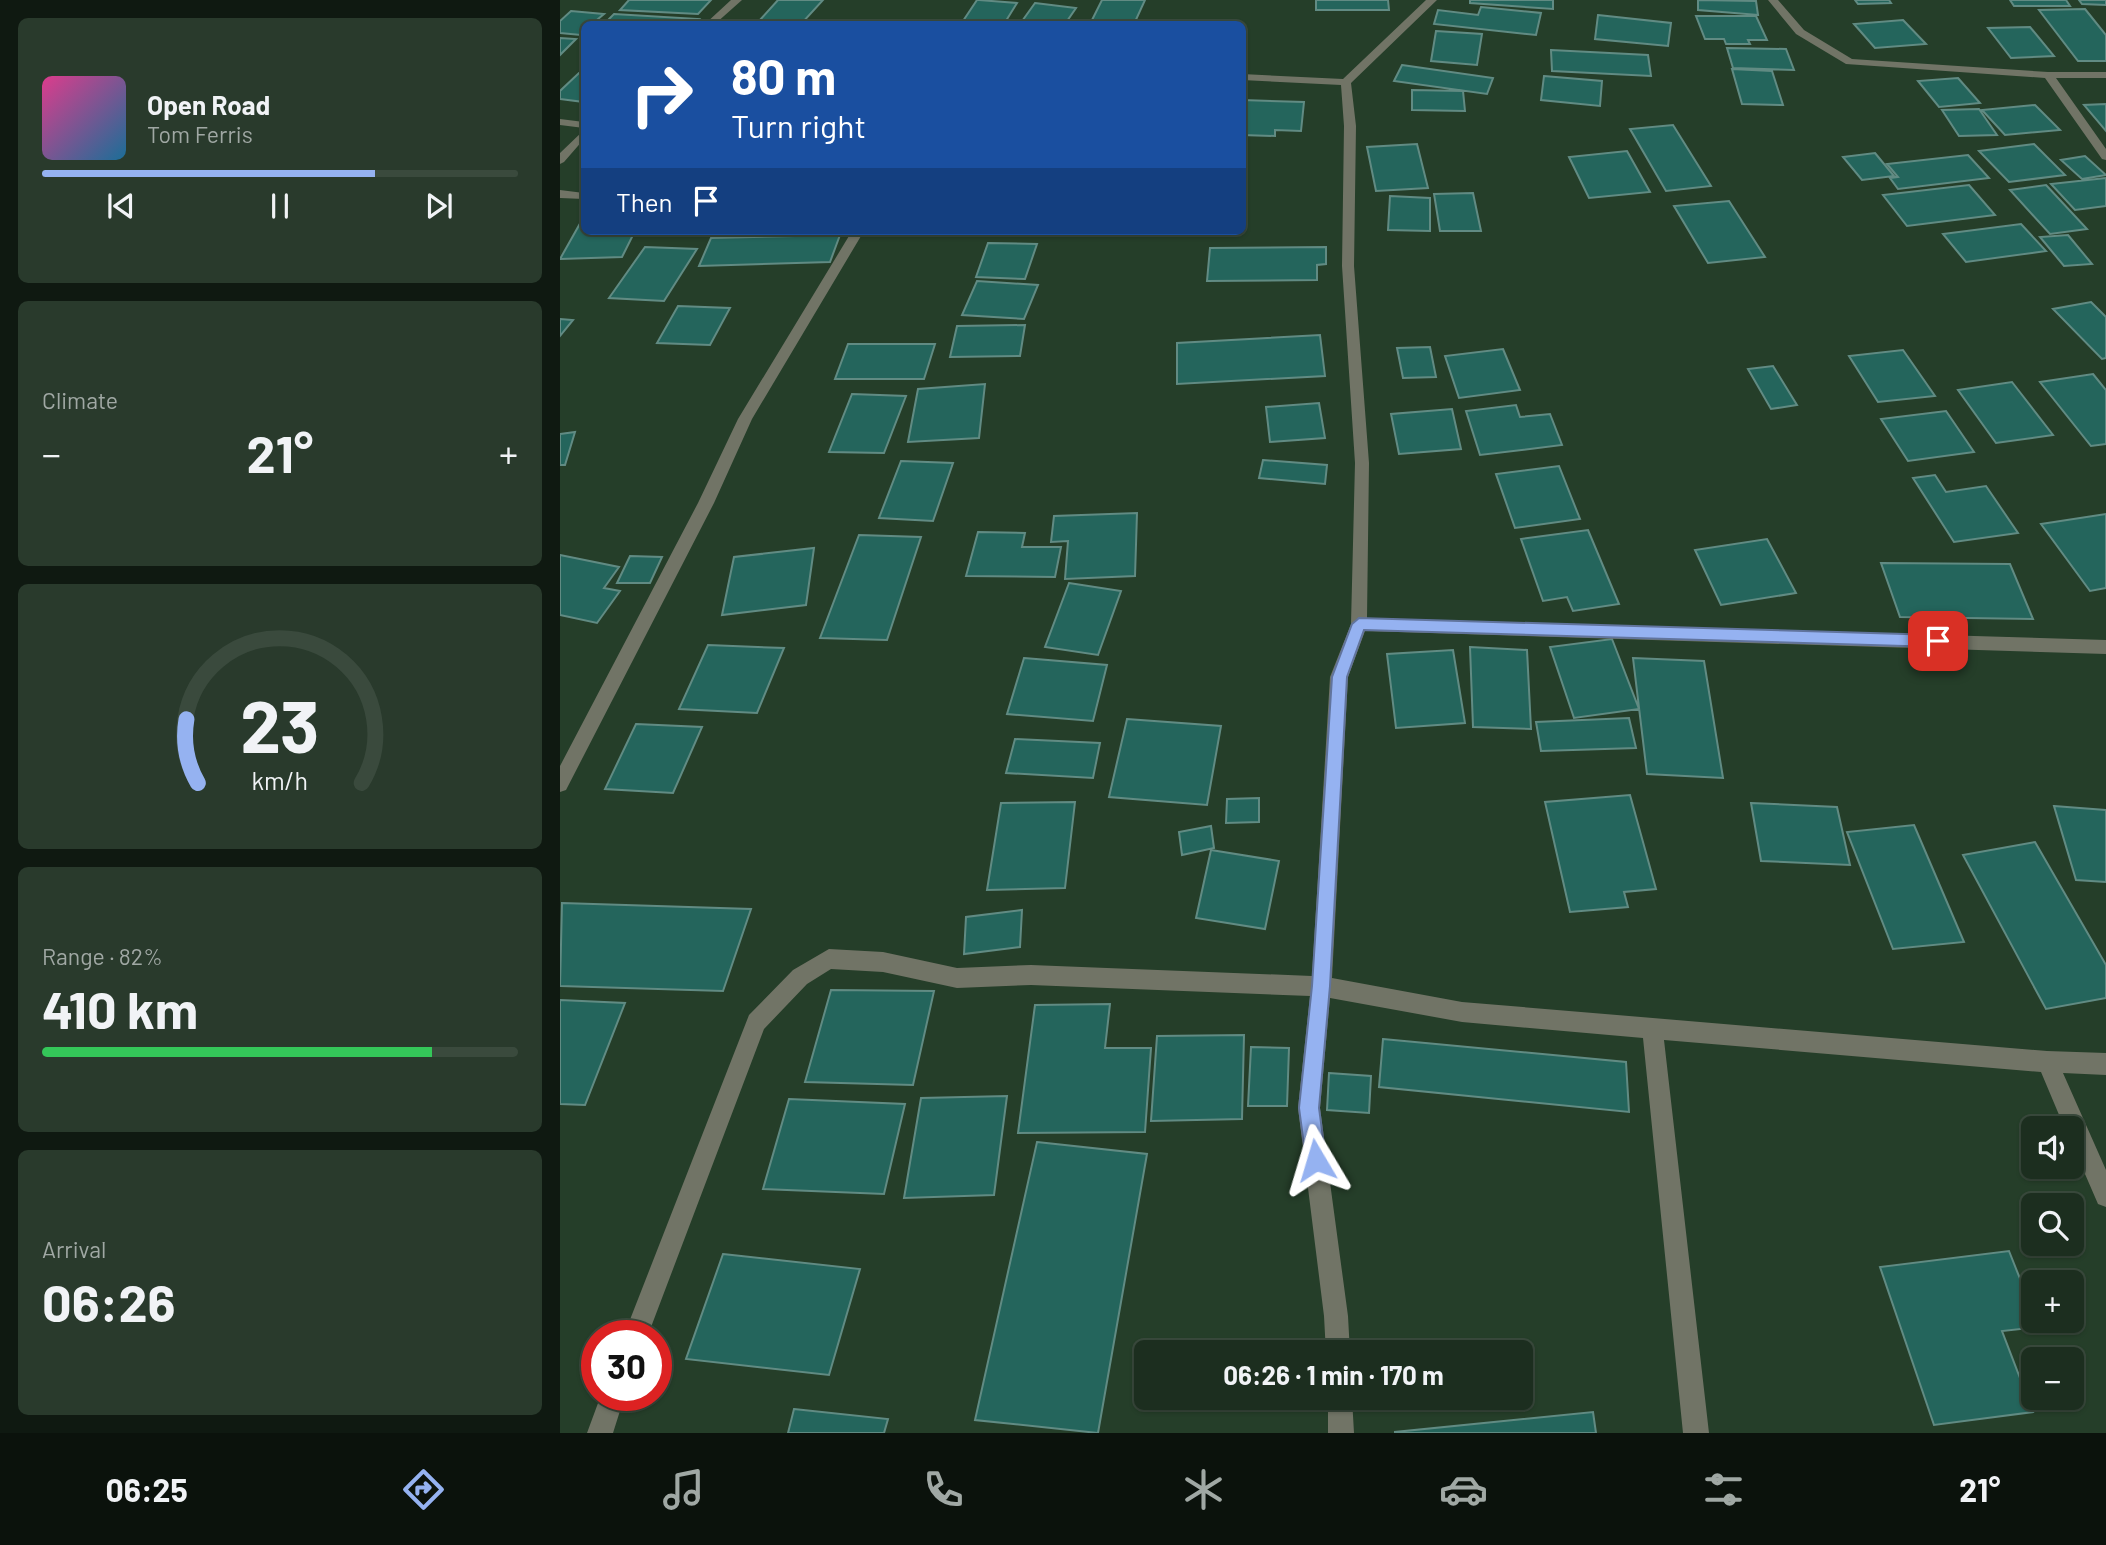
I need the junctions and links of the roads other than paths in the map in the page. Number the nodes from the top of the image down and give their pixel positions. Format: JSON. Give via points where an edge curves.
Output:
{"nodes":[{"id":1,"x":737,"y":0,"type":"edge"},
{"id":2,"x":1432,"y":0,"type":"edge"},
{"id":3,"x":1773,"y":0,"type":"edge"},
{"id":4,"x":713,"y":21,"type":"edge"},
{"id":5,"x":2048,"y":75,"type":"junction"},
{"id":6,"x":2106,"y":75,"type":"edge"},
{"id":7,"x":1246,"y":77,"type":"edge"},
{"id":8,"x":1346,"y":82,"type":"junction"},
{"id":9,"x":560,"y":122,"type":"edge"},
{"id":10,"x":581,"y":125,"type":"edge"},
{"id":11,"x":581,"y":136,"type":"edge"},
{"id":12,"x":2106,"y":157,"type":"edge"},
{"id":13,"x":560,"y":160,"type":"edge"},
{"id":14,"x":560,"y":194,"type":"edge"},
{"id":15,"x":581,"y":196,"type":"edge"},
{"id":16,"x":856,"y":235,"type":"edge"},
{"id":17,"x":1359,"y":624,"type":"junction"},
{"id":18,"x":2106,"y":647,"type":"edge"},
{"id":19,"x":560,"y":784,"type":"edge"},
{"id":20,"x":1321,"y":986,"type":"junction"},
{"id":21,"x":1652,"y":1028,"type":"junction"},
{"id":22,"x":2047,"y":1062,"type":"junction"},
{"id":23,"x":2106,"y":1064,"type":"edge"},
{"id":24,"x":2106,"y":1196,"type":"edge"},
{"id":25,"x":642,"y":1320,"type":"edge"},
{"id":26,"x":1337,"y":1340,"type":"edge"},
{"id":27,"x":1340,"y":1410,"type":"edge"},
{"id":28,"x":608,"y":1411,"type":"edge"},
{"id":29,"x":600,"y":1433,"type":"edge"},
{"id":30,"x":1341,"y":1433,"type":"edge"},
{"id":31,"x":1696,"y":1433,"type":"edge"}],
"edges":[{"from":1,"to":4,"type":"street"},
{"from":2,"to":8,"type":"street"},
{"from":3,"to":5,"type":"street","via":[[1800,32],[1850,62]]},
{"from":5,"to":6,"type":"street"},
{"from":5,"to":12,"type":"street"},
{"from":7,"to":8,"type":"street"},
{"from":8,"to":17,"type":"street","via":[[1350,127],[1348,266],[1362,463]]},
{"from":9,"to":10,"type":"street"},
{"from":11,"to":13,"type":"street"},
{"from":14,"to":15,"type":"street"},
{"from":16,"to":19,"type":"street","via":[[745,419]]},
{"from":17,"to":18,"type":"street"},
{"from":17,"to":20,"type":"street","via":[[1339,677]]},
{"from":20,"to":21,"type":"street","via":[[1462,1012]]},
{"from":20,"to":25,"type":"street","via":[[1031,975],[957,978],[883,962],[829,959],[800,977],[756,1022]]},
{"from":20,"to":26,"type":"street","via":[[1309,1108]]},
{"from":21,"to":22,"type":"street"},
{"from":21,"to":31,"type":"street"},
{"from":22,"to":23,"type":"street"},
{"from":22,"to":24,"type":"street"},
{"from":27,"to":30,"type":"street"},
{"from":28,"to":29,"type":"street"}]}
